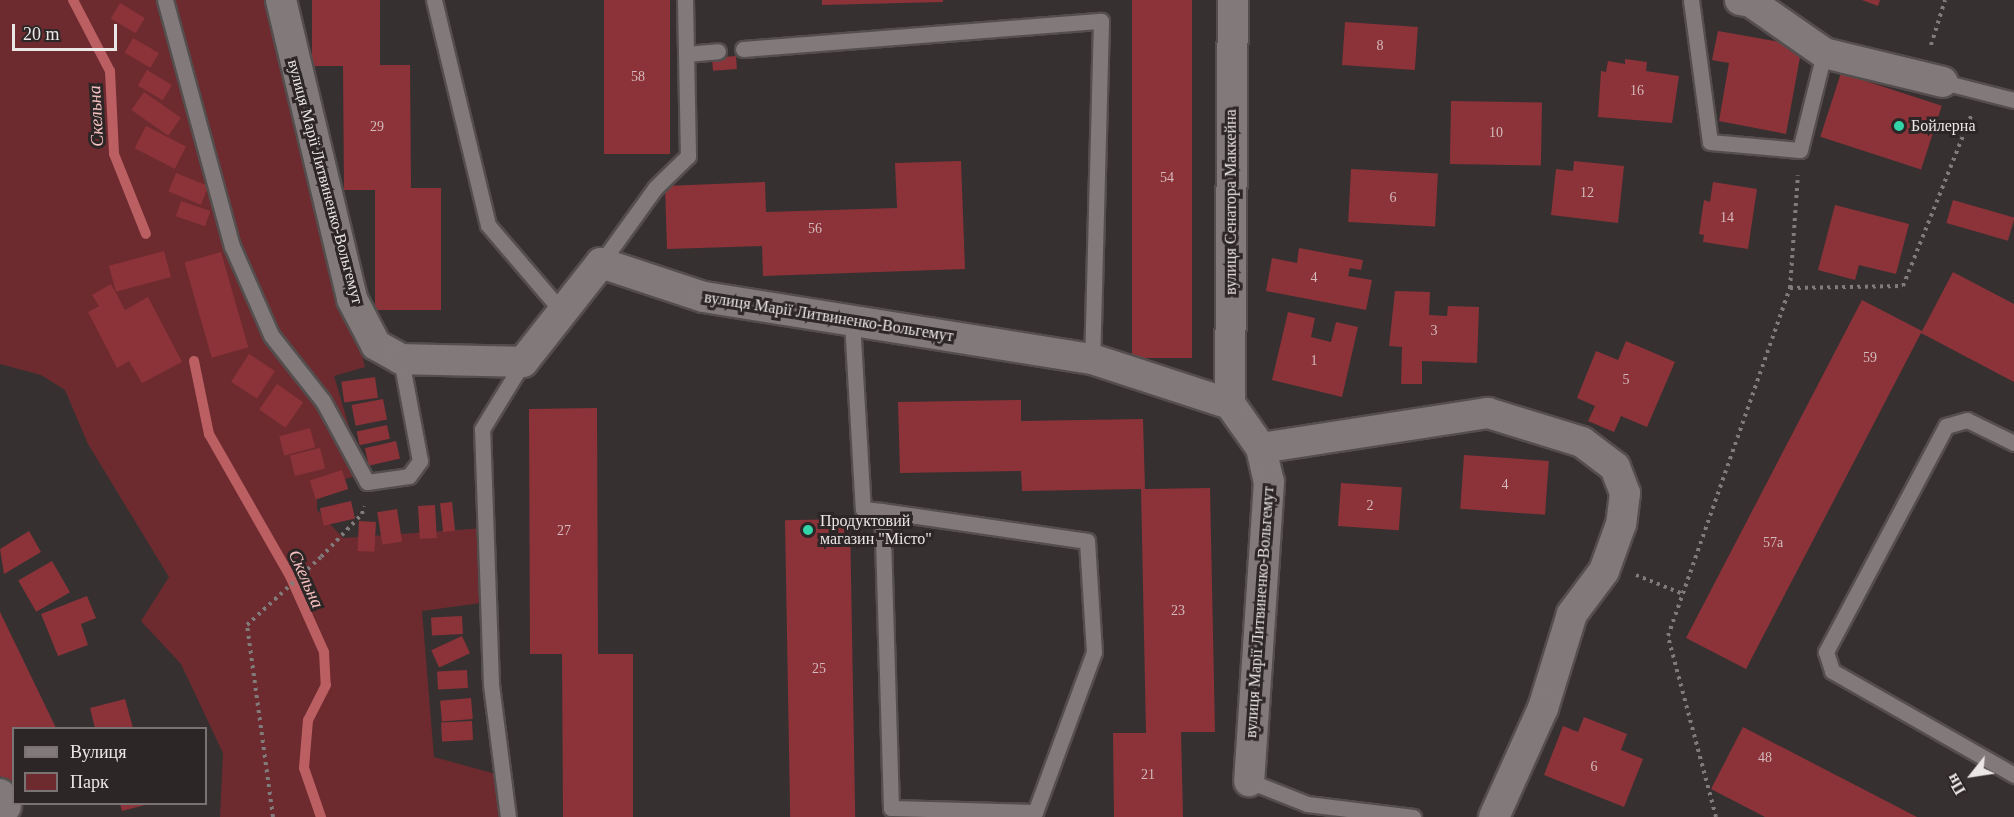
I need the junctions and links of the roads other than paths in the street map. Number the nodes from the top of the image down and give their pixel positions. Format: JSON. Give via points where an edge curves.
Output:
{"nodes":[{"id":1,"x":165,"y":0,"type":"edge"},
{"id":2,"x":281,"y":0,"type":"edge"},
{"id":3,"x":434,"y":0,"type":"edge"},
{"id":4,"x":685,"y":0,"type":"edge"},
{"id":5,"x":1233,"y":0,"type":"edge"},
{"id":6,"x":1691,"y":0,"type":"edge"},
{"id":7,"x":1747,"y":0,"type":"edge"},
{"id":8,"x":743,"y":49,"type":"dead end"},
{"id":9,"x":718,"y":51,"type":"dead end"},
{"id":10,"x":1824,"y":53,"type":"junction"},
{"id":11,"x":686,"y":54,"type":"junction"},
{"id":12,"x":1932,"y":80,"type":"joint"},
{"id":13,"x":2014,"y":100,"type":"edge"},
{"id":14,"x":601,"y":263,"type":"junction"},
{"id":15,"x":564,"y":314,"type":"junction"},
{"id":16,"x":852,"y":321,"type":"junction"},
{"id":17,"x":402,"y":359,"type":"junction"},
{"id":18,"x":1092,"y":359,"type":"junction"},
{"id":19,"x":524,"y":362,"type":"junction"},
{"id":20,"x":1230,"y":404,"type":"junction"},
{"id":21,"x":2014,"y":443,"type":"edge"},
{"id":22,"x":1261,"y":448,"type":"junction"},
{"id":23,"x":882,"y":512,"type":"junction"},
{"id":24,"x":2014,"y":775,"type":"edge"},
{"id":25,"x":1249,"y":782,"type":"joint"},
{"id":26,"x":508,"y":817,"type":"edge"},
{"id":27,"x":1413,"y":817,"type":"edge"},
{"id":28,"x":1494,"y":817,"type":"edge"}],
"edges":[{"from":1,"to":17,"type":"lane","via":[[231,246],[271,335],[323,401],[367,482],[409,476],[420,461]]},
{"from":2,"to":17,"type":"street","name":"вулиця Марії Литвиненко-Вольгемут","via":[[352,299],[376,345]]},
{"from":3,"to":15,"type":"lane","via":[[488,225]]},
{"from":4,"to":11,"type":"lane"},
{"from":5,"to":20,"type":"street","name":"вулиця Сенатора Маккейна"},
{"from":6,"to":10,"type":"lane","via":[[1710,142],[1800,150]]},
{"from":7,"to":10,"type":"street"},
{"from":8,"to":18,"type":"lane","via":[[1101,21]]},
{"from":9,"to":11,"type":"lane"},
{"from":10,"to":12,"type":"street"},
{"from":11,"to":14,"type":"lane","via":[[688,156],[655,188]]},
{"from":12,"to":13,"type":"lane"},
{"from":14,"to":15,"type":"street"},
{"from":14,"to":16,"type":"street","name":"вулиця Марії Литвиненко-Вольгемут","via":[[704,297]]},
{"from":15,"to":19,"type":"street"},
{"from":16,"to":18,"type":"street","name":"вулиця Марії Литвиненко-Вольгемут"},
{"from":16,"to":23,"type":"lane","via":[[862,509]]},
{"from":17,"to":19,"type":"street","name":"вулиця Марії Литвиненко-Вольгемут"},
{"from":18,"to":20,"type":"street","name":"вулиця Марії Литвиненко-Вольгемут"},
{"from":19,"to":26,"type":"lane","via":[[482,429],[491,684]]},
{"from":20,"to":22,"type":"street","name":"вулиця Марії Литвиненко-Вольгемут"},
{"from":21,"to":24,"type":"lane","via":[[1967,420],[1946,426],[1826,652],[1832,671]]},
{"from":22,"to":25,"type":"street","name":"вулиця Марії Литвиненко-Вольгемут","via":[[1269,482]]},
{"from":22,"to":28,"type":"street","via":[[1488,413],[1582,442],[1615,467],[1625,493],[1621,524],[1606,564],[1572,614],[1543,708]]},
{"from":23,"to":23,"type":"lane","via":[[891,808],[1035,812],[1095,652],[1087,541]]},
{"from":25,"to":27,"type":"lane","via":[[1307,804]]}]}
